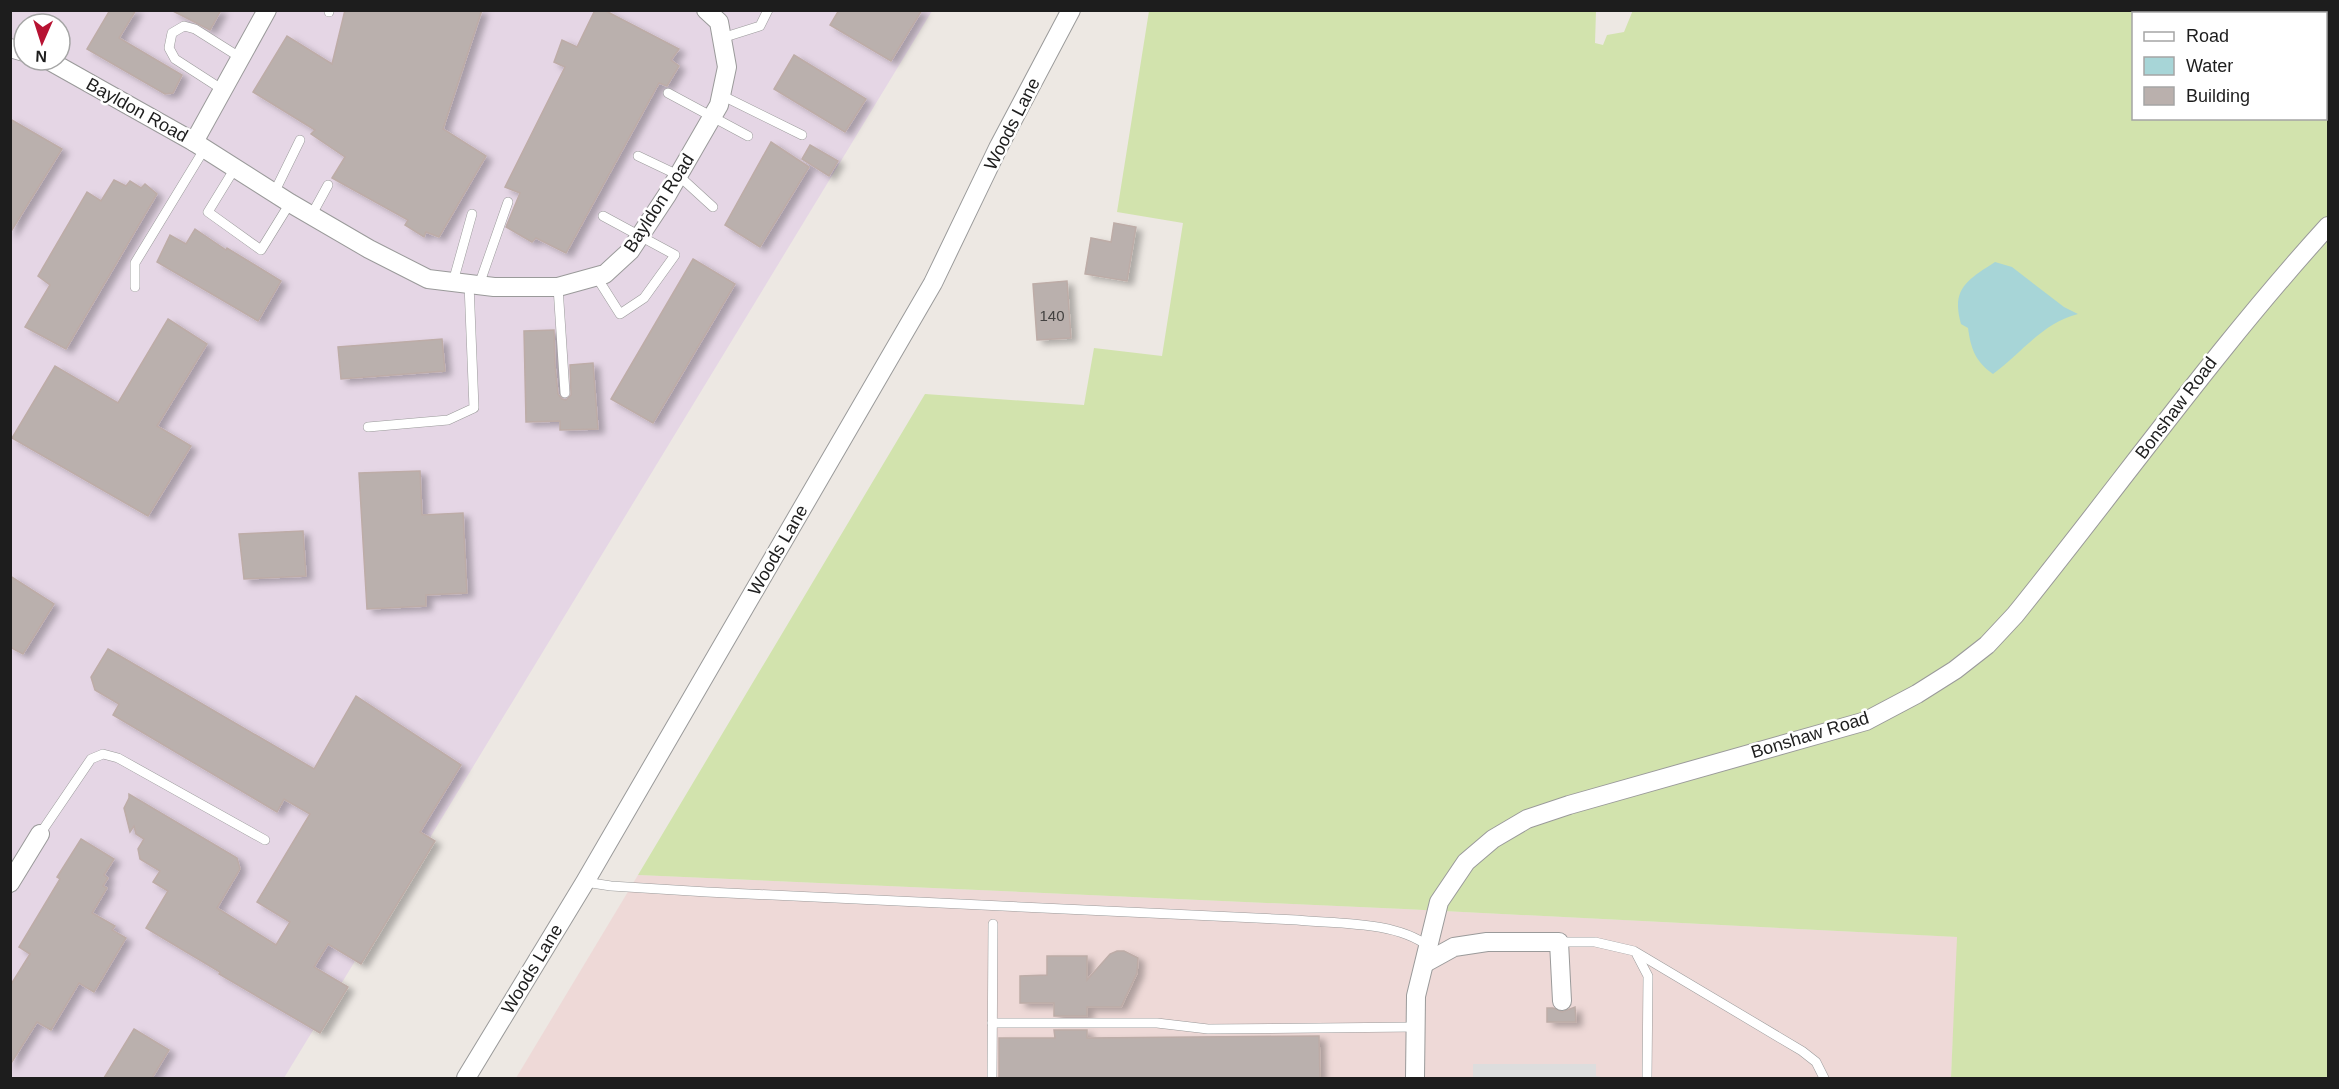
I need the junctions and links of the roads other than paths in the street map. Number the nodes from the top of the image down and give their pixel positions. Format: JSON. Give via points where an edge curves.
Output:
{"nodes":[{"id":1,"x":267,"y":10,"type":"edge"},
{"id":2,"x":706,"y":10,"type":"edge"},
{"id":3,"x":768,"y":10,"type":"edge"},
{"id":4,"x":1071,"y":10,"type":"edge"},
{"id":5,"x":722,"y":38,"type":"junction"},
{"id":6,"x":241,"y":58,"type":"junction"},
{"id":7,"x":69,"y":72,"type":"edge"},
{"id":8,"x":223,"y":90,"type":"junction"},
{"id":9,"x":668,"y":93,"type":"dead end"},
{"id":10,"x":721,"y":95,"type":"junction"},
{"id":11,"x":711,"y":118,"type":"junction"},
{"id":12,"x":802,"y":135,"type":"dead end"},
{"id":13,"x":748,"y":136,"type":"dead end"},
{"id":14,"x":300,"y":141,"type":"dead end"},
{"id":15,"x":199,"y":145,"type":"junction"},
{"id":16,"x":638,"y":156,"type":"dead end"},
{"id":17,"x":235,"y":168,"type":"junction"},
{"id":18,"x":678,"y":175,"type":"junction"},
{"id":19,"x":328,"y":185,"type":"dead end"},
{"id":20,"x":274,"y":193,"type":"junction"},
{"id":21,"x":508,"y":202,"type":"dead end"},
{"id":22,"x":290,"y":203,"type":"junction"},
{"id":23,"x":713,"y":207,"type":"dead end"},
{"id":24,"x":472,"y":214,"type":"dead end"},
{"id":25,"x":311,"y":216,"type":"junction"},
{"id":26,"x":603,"y":216,"type":"dead end"},
{"id":27,"x":2328,"y":226,"type":"edge"},
{"id":28,"x":640,"y":236,"type":"junction"},
{"id":29,"x":596,"y":276,"type":"junction"},
{"id":30,"x":467,"y":284,"type":"junction"},
{"id":31,"x":135,"y":287,"type":"dead end"},
{"id":32,"x":558,"y":287,"type":"junction"},
{"id":33,"x":565,"y":393,"type":"dead end"},
{"id":34,"x":368,"y":427,"type":"dead end"},
{"id":35,"x":40,"y":834,"type":"joint"},
{"id":36,"x":265,"y":840,"type":"dead end"},
{"id":37,"x":585,"y":882,"type":"junction"},
{"id":38,"x":10,"y":883,"type":"edge"},
{"id":39,"x":993,"y":924,"type":"dead end"},
{"id":40,"x":1559,"y":942,"type":"junction"},
{"id":41,"x":1634,"y":951,"type":"junction"},
{"id":42,"x":1427,"y":954,"type":"junction"},
{"id":43,"x":1562,"y":1001,"type":"dead end"},
{"id":44,"x":992,"y":1023,"type":"junction"},
{"id":45,"x":1415,"y":1027,"type":"junction"},
{"id":46,"x":466,"y":1078,"type":"edge"},
{"id":47,"x":992,"y":1078,"type":"edge"},
{"id":48,"x":1415,"y":1078,"type":"edge"},
{"id":49,"x":1647,"y":1078,"type":"edge"},
{"id":50,"x":1824,"y":1078,"type":"edge"}],
"edges":[{"from":1,"to":6,"type":"street","name":"Bayldon Road"},
{"from":2,"to":5,"type":"street","name":"Bayldon Road","via":[[719,22]]},
{"from":3,"to":5,"type":"lane","via":[[760,26]]},
{"from":4,"to":37,"type":"street","name":"Woods Lane","via":[[933,283]]},
{"from":5,"to":10,"type":"street","name":"Bayldon Road","via":[[727,67]]},
{"from":6,"to":8,"type":"street","name":"Bayldon Road"},
{"from":6,"to":8,"type":"lane","via":[[195,29],[184,26],[172,33],[169,48],[175,59]]},
{"from":7,"to":15,"type":"street","name":"Bayldon Road"},
{"from":8,"to":15,"type":"street","name":"Bayldon Road"},
{"from":9,"to":11,"type":"lane"},
{"from":10,"to":11,"type":"street","name":"Bayldon Road"},
{"from":10,"to":12,"type":"lane"},
{"from":11,"to":13,"type":"lane"},
{"from":11,"to":18,"type":"street","name":"Bayldon Road"},
{"from":14,"to":20,"type":"lane"},
{"from":15,"to":17,"type":"street","name":"Bayldon Road"},
{"from":15,"to":31,"type":"lane","via":[[135,263]]},
{"from":16,"to":18,"type":"lane"},
{"from":17,"to":20,"type":"street","name":"Bayldon Road"},
{"from":17,"to":22,"type":"lane","via":[[208,212],[261,250]]},
{"from":18,"to":23,"type":"lane"},
{"from":18,"to":28,"type":"street","name":"Bayldon Road"},
{"from":19,"to":25,"type":"lane"},
{"from":20,"to":22,"type":"street","name":"Bayldon Road"},
{"from":21,"to":30,"type":"lane"},
{"from":22,"to":25,"type":"street","name":"Bayldon Road"},
{"from":24,"to":30,"type":"lane"},
{"from":25,"to":30,"type":"street","name":"Bayldon Road","via":[[428,279]]},
{"from":26,"to":28,"type":"lane"},
{"from":27,"to":42,"type":"street","name":"Bonshaw Road","via":[[2219,352],[2015,615],[1987,645],[1917,694],[1866,721],[1527,819],[1493,839],[1466,862],[1439,902]]},
{"from":28,"to":29,"type":"street","name":"Bayldon Road","via":[[605,274]]},
{"from":28,"to":29,"type":"lane","via":[[675,255],[644,298],[620,314]]},
{"from":29,"to":32,"type":"street","name":"Bayldon Road"},
{"from":30,"to":32,"type":"street","name":"Bayldon Road"},
{"from":30,"to":34,"type":"lane","via":[[474,408],[448,420]]},
{"from":32,"to":33,"type":"lane"},
{"from":35,"to":36,"type":"lane","via":[[91,759],[103,754],[118,758]]},
{"from":35,"to":38,"type":"street"},
{"from":37,"to":42,"type":"lane","via":[[707,892],[1297,920],[1386,928],[1415,936]]},
{"from":37,"to":46,"type":"street","name":"Woods Lane"},
{"from":39,"to":44,"type":"lane"},
{"from":40,"to":41,"type":"lane","via":[[1594,942]]},
{"from":40,"to":42,"type":"street","via":[[1487,942]]},
{"from":40,"to":43,"type":"street"},
{"from":41,"to":49,"type":"lane","via":[[1648,976]]},
{"from":41,"to":50,"type":"lane","via":[[1802,1051],[1816,1062]]},
{"from":42,"to":45,"type":"street","name":"Bonshaw Road","via":[[1416,996]]},
{"from":44,"to":45,"type":"lane","via":[[1157,1023],[1208,1029]]},
{"from":44,"to":47,"type":"lane"},
{"from":45,"to":48,"type":"street","name":"Bonshaw Road"}]}
